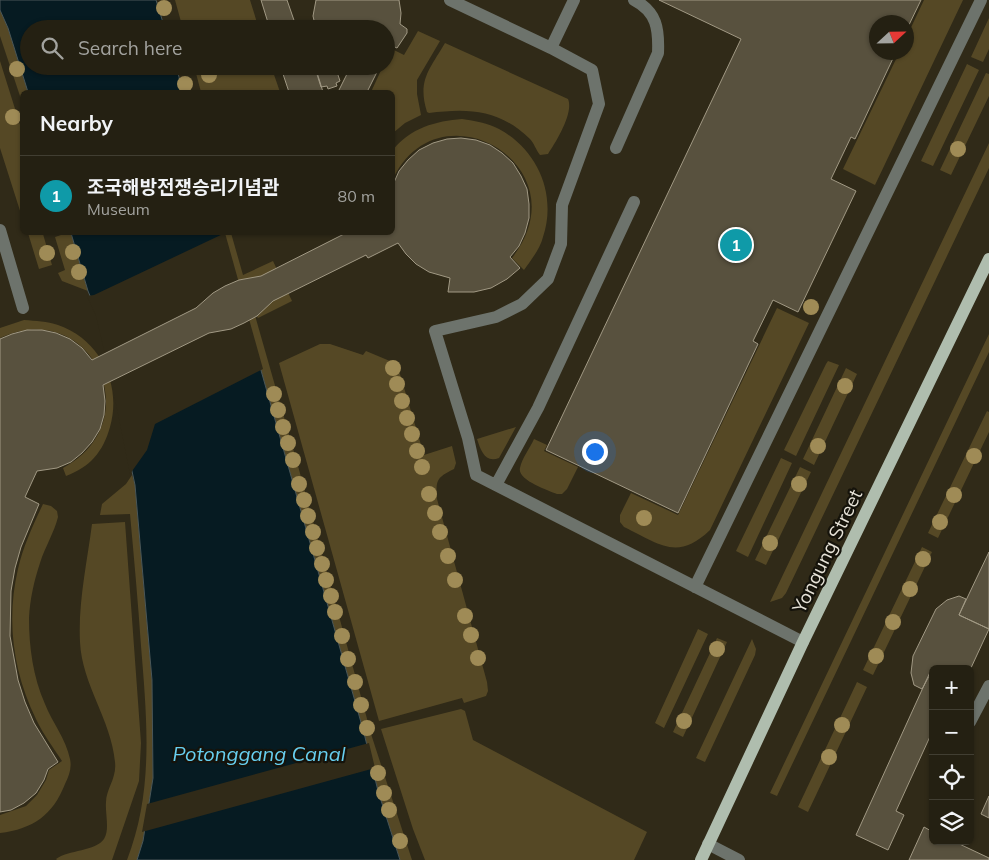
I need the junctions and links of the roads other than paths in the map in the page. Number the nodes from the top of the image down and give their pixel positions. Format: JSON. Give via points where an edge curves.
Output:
{"nodes":[{"id":1,"x":450,"y":0,"type":"edge"},
{"id":2,"x":574,"y":0,"type":"edge"},
{"id":3,"x":634,"y":0,"type":"edge"},
{"id":4,"x":981,"y":0,"type":"edge"},
{"id":5,"x":552,"y":48,"type":"junction"},
{"id":6,"x":616,"y":148,"type":"dead end"},
{"id":7,"x":634,"y":202,"type":"dead end"},
{"id":8,"x":0,"y":230,"type":"edge"},
{"id":9,"x":989,"y":259,"type":"edge"},
{"id":10,"x":23,"y":308,"type":"dead end"},
{"id":11,"x":496,"y":485,"type":"junction"},
{"id":12,"x":695,"y":587,"type":"junction"},
{"id":13,"x":803,"y":642,"type":"junction"},
{"id":14,"x":989,"y":686,"type":"edge"},
{"id":15,"x":974,"y":714,"type":"edge"},
{"id":16,"x":708,"y":844,"type":"junction"},
{"id":17,"x":701,"y":860,"type":"edge"},
{"id":18,"x":739,"y":860,"type":"edge"}],
"edges":[{"from":1,"to":5,"type":"street"},
{"from":2,"to":5,"type":"street"},
{"from":3,"to":6,"type":"street","via":[[653,14],[658,53]]},
{"from":4,"to":12,"type":"street"},
{"from":5,"to":11,"type":"street","via":[[592,70],[599,104],[562,205],[561,244],[548,279],[522,304],[496,317],[435,331],[476,475]]},
{"from":7,"to":11,"type":"street","via":[[538,408]]},
{"from":8,"to":10,"type":"street"},
{"from":9,"to":13,"type":"main road","name":"Yongung Street"},
{"from":11,"to":12,"type":"street"},
{"from":12,"to":13,"type":"street"},
{"from":13,"to":16,"type":"main road","name":"Yongung Street"},
{"from":14,"to":15,"type":"street"},
{"from":16,"to":17,"type":"main road","name":"Yongung Street"},
{"from":16,"to":18,"type":"street"}]}
